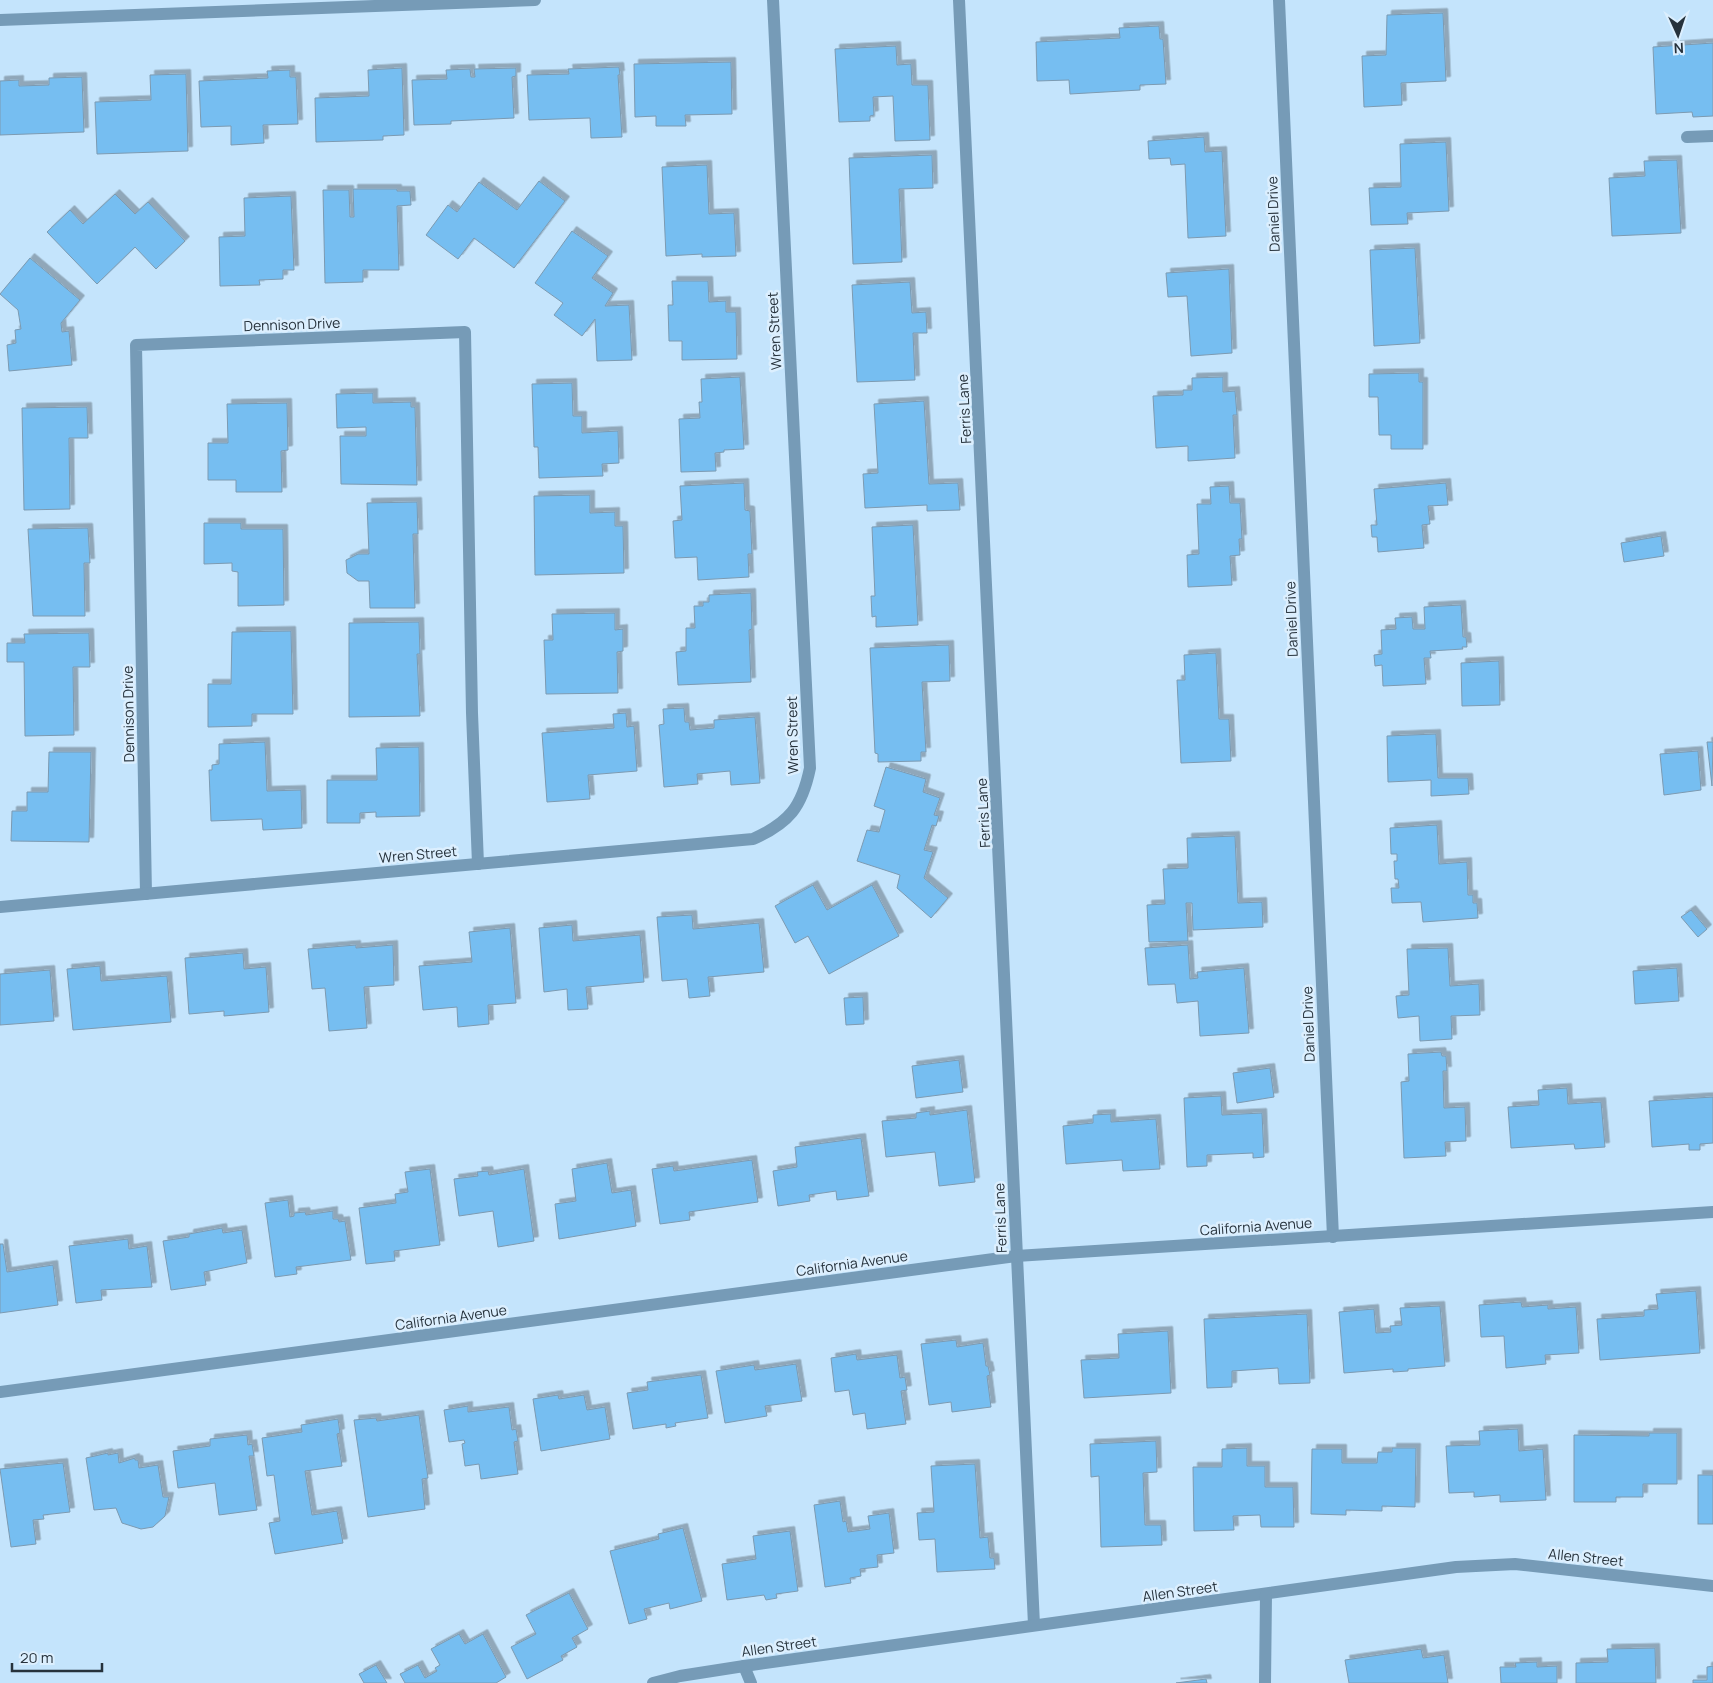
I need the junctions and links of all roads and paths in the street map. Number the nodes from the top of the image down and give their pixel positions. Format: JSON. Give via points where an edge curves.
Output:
{"nodes":[{"id":1,"x":534,"y":0,"type":"edge"},
{"id":2,"x":773,"y":0,"type":"edge"},
{"id":3,"x":960,"y":0,"type":"edge"},
{"id":4,"x":1279,"y":0,"type":"edge"},
{"id":5,"x":0,"y":20,"type":"edge"},
{"id":6,"x":1713,"y":136,"type":"edge"},
{"id":7,"x":1687,"y":137,"type":"dead end"},
{"id":8,"x":478,"y":864,"type":"junction"},
{"id":9,"x":146,"y":894,"type":"junction"},
{"id":10,"x":0,"y":907,"type":"edge"},
{"id":11,"x":1713,"y":1212,"type":"edge"},
{"id":12,"x":1332,"y":1237,"type":"junction"},
{"id":13,"x":1016,"y":1256,"type":"junction"},
{"id":14,"x":0,"y":1392,"type":"edge"},
{"id":15,"x":1713,"y":1586,"type":"edge"},
{"id":16,"x":1266,"y":1594,"type":"junction"},
{"id":17,"x":1034,"y":1625,"type":"junction"},
{"id":18,"x":744,"y":1666,"type":"junction"},
{"id":19,"x":653,"y":1683,"type":"edge"},
{"id":20,"x":751,"y":1683,"type":"edge"},
{"id":21,"x":1265,"y":1683,"type":"edge"}],
"edges":[{"from":1,"to":5,"type":"street"},
{"from":2,"to":8,"type":"street","name":"Wren Street","via":[[809,758],[805,791],[793,813],[774,830],[752,839]]},
{"from":3,"to":13,"type":"street","name":"Ferris Lane","via":[[1006,967]]},
{"from":4,"to":12,"type":"street","name":"Daniel Drive"},
{"from":6,"to":7,"type":"street"},
{"from":8,"to":9,"type":"street","name":"Wren Street"},
{"from":8,"to":9,"type":"street","name":"Dennison Drive","via":[[465,332],[136,345]]},
{"from":9,"to":10,"type":"street","name":"Wren Street"},
{"from":11,"to":12,"type":"street","name":"California Avenue"},
{"from":12,"to":13,"type":"street","name":"California Avenue"},
{"from":13,"to":14,"type":"street","name":"California Avenue"},
{"from":13,"to":17,"type":"street","name":"Ferris Lane"},
{"from":15,"to":16,"type":"street","name":"Allen Street","via":[[1515,1564],[1456,1567]]},
{"from":16,"to":17,"type":"street","name":"Allen Street"},
{"from":16,"to":21,"type":"street"},
{"from":17,"to":18,"type":"street","name":"Allen Street"},
{"from":18,"to":19,"type":"street","name":"Allen Street"},
{"from":18,"to":20,"type":"street"}]}
